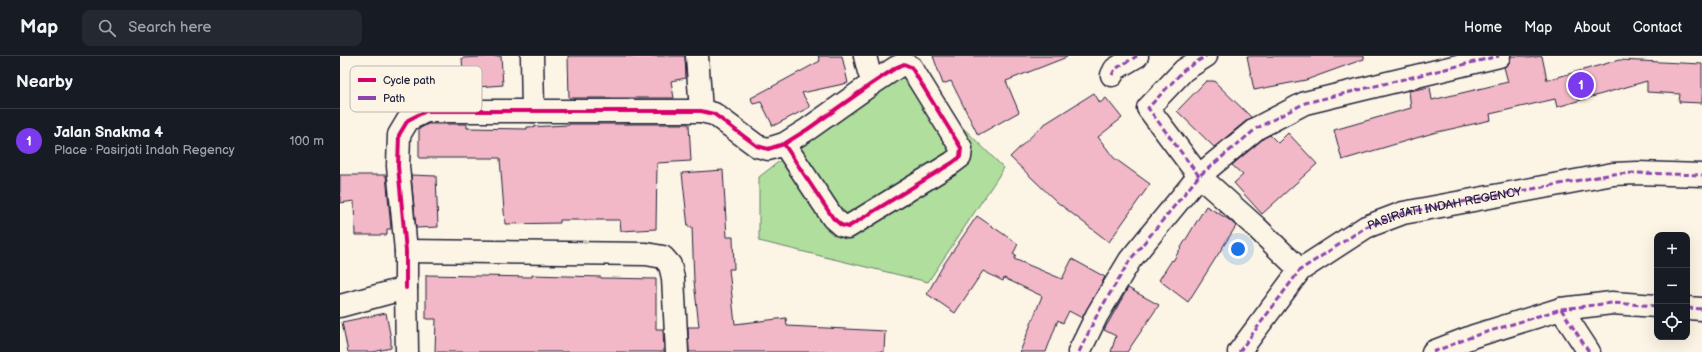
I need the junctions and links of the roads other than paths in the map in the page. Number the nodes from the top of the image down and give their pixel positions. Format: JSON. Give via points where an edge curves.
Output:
{"nodes":[{"id":1,"x":532,"y":56,"type":"edge"},
{"id":2,"x":697,"y":56,"type":"edge"},
{"id":3,"x":1137,"y":56,"type":"edge"},
{"id":4,"x":1206,"y":56,"type":"edge"},
{"id":5,"x":1499,"y":56,"type":"edge"},
{"id":6,"x":1112,"y":75,"type":"dead end"},
{"id":7,"x":482,"y":111,"type":"edge"},
{"id":8,"x":533,"y":111,"type":"junction"},
{"id":9,"x":701,"y":111,"type":"junction"},
{"id":10,"x":424,"y":112,"type":"edge"},
{"id":11,"x":784,"y":144,"type":"junction"},
{"id":12,"x":1702,"y":175,"type":"edge"},
{"id":13,"x":1199,"y":176,"type":"junction"},
{"id":14,"x":406,"y":251,"type":"junction"},
{"id":15,"x":1300,"y":270,"type":"junction"},
{"id":16,"x":406,"y":288,"type":"junction"},
{"id":17,"x":340,"y":306,"type":"edge"},
{"id":18,"x":1654,"y":306,"type":"edge"},
{"id":19,"x":1690,"y":308,"type":"edge"},
{"id":20,"x":1561,"y":309,"type":"junction"},
{"id":21,"x":1702,"y":309,"type":"edge"},
{"id":22,"x":1437,"y":351,"type":"edge"},
{"id":23,"x":407,"y":352,"type":"edge"},
{"id":24,"x":677,"y":352,"type":"edge"},
{"id":25,"x":1079,"y":352,"type":"edge"},
{"id":26,"x":1239,"y":352,"type":"edge"},
{"id":27,"x":1589,"y":352,"type":"edge"}],
"edges":[{"from":1,"to":8,"type":"street"},
{"from":2,"to":9,"type":"street"},
{"from":3,"to":6,"type":"street","via":[[1115,69]]},
{"from":4,"to":13,"type":"street","via":[[1184,70],[1148,108]]},
{"from":5,"to":13,"type":"street","via":[[1305,103],[1257,128]]},
{"from":7,"to":8,"type":"street"},
{"from":8,"to":9,"type":"street"},
{"from":9,"to":11,"type":"street","via":[[722,119],[757,146],[768,149]]},
{"from":10,"to":14,"type":"street","via":[[408,120],[399,135],[398,166]]},
{"from":11,"to":11,"type":"street","via":[[833,218],[848,227],[952,163],[960,157],[961,148],[911,68],[904,64]]},
{"from":12,"to":15,"type":"street","name":"PASIRJATI INDAH REGENCY","via":[[1613,174],[1403,213],[1366,227]]},
{"from":13,"to":15,"type":"street"},
{"from":13,"to":25,"type":"street","via":[[1130,260],[1097,315]]},
{"from":14,"to":16,"type":"street"},
{"from":14,"to":24,"type":"street","via":[[646,254],[663,258],[670,265],[673,278]]},
{"from":15,"to":26,"type":"street","name":"PASIRJATI INDAH REGENCY"},
{"from":16,"to":17,"type":"street"},
{"from":16,"to":23,"type":"street"},
{"from":18,"to":20,"type":"street","via":[[1612,304]]},
{"from":19,"to":21,"type":"street"},
{"from":20,"to":22,"type":"street","via":[[1474,336]]},
{"from":20,"to":27,"type":"street"}]}
